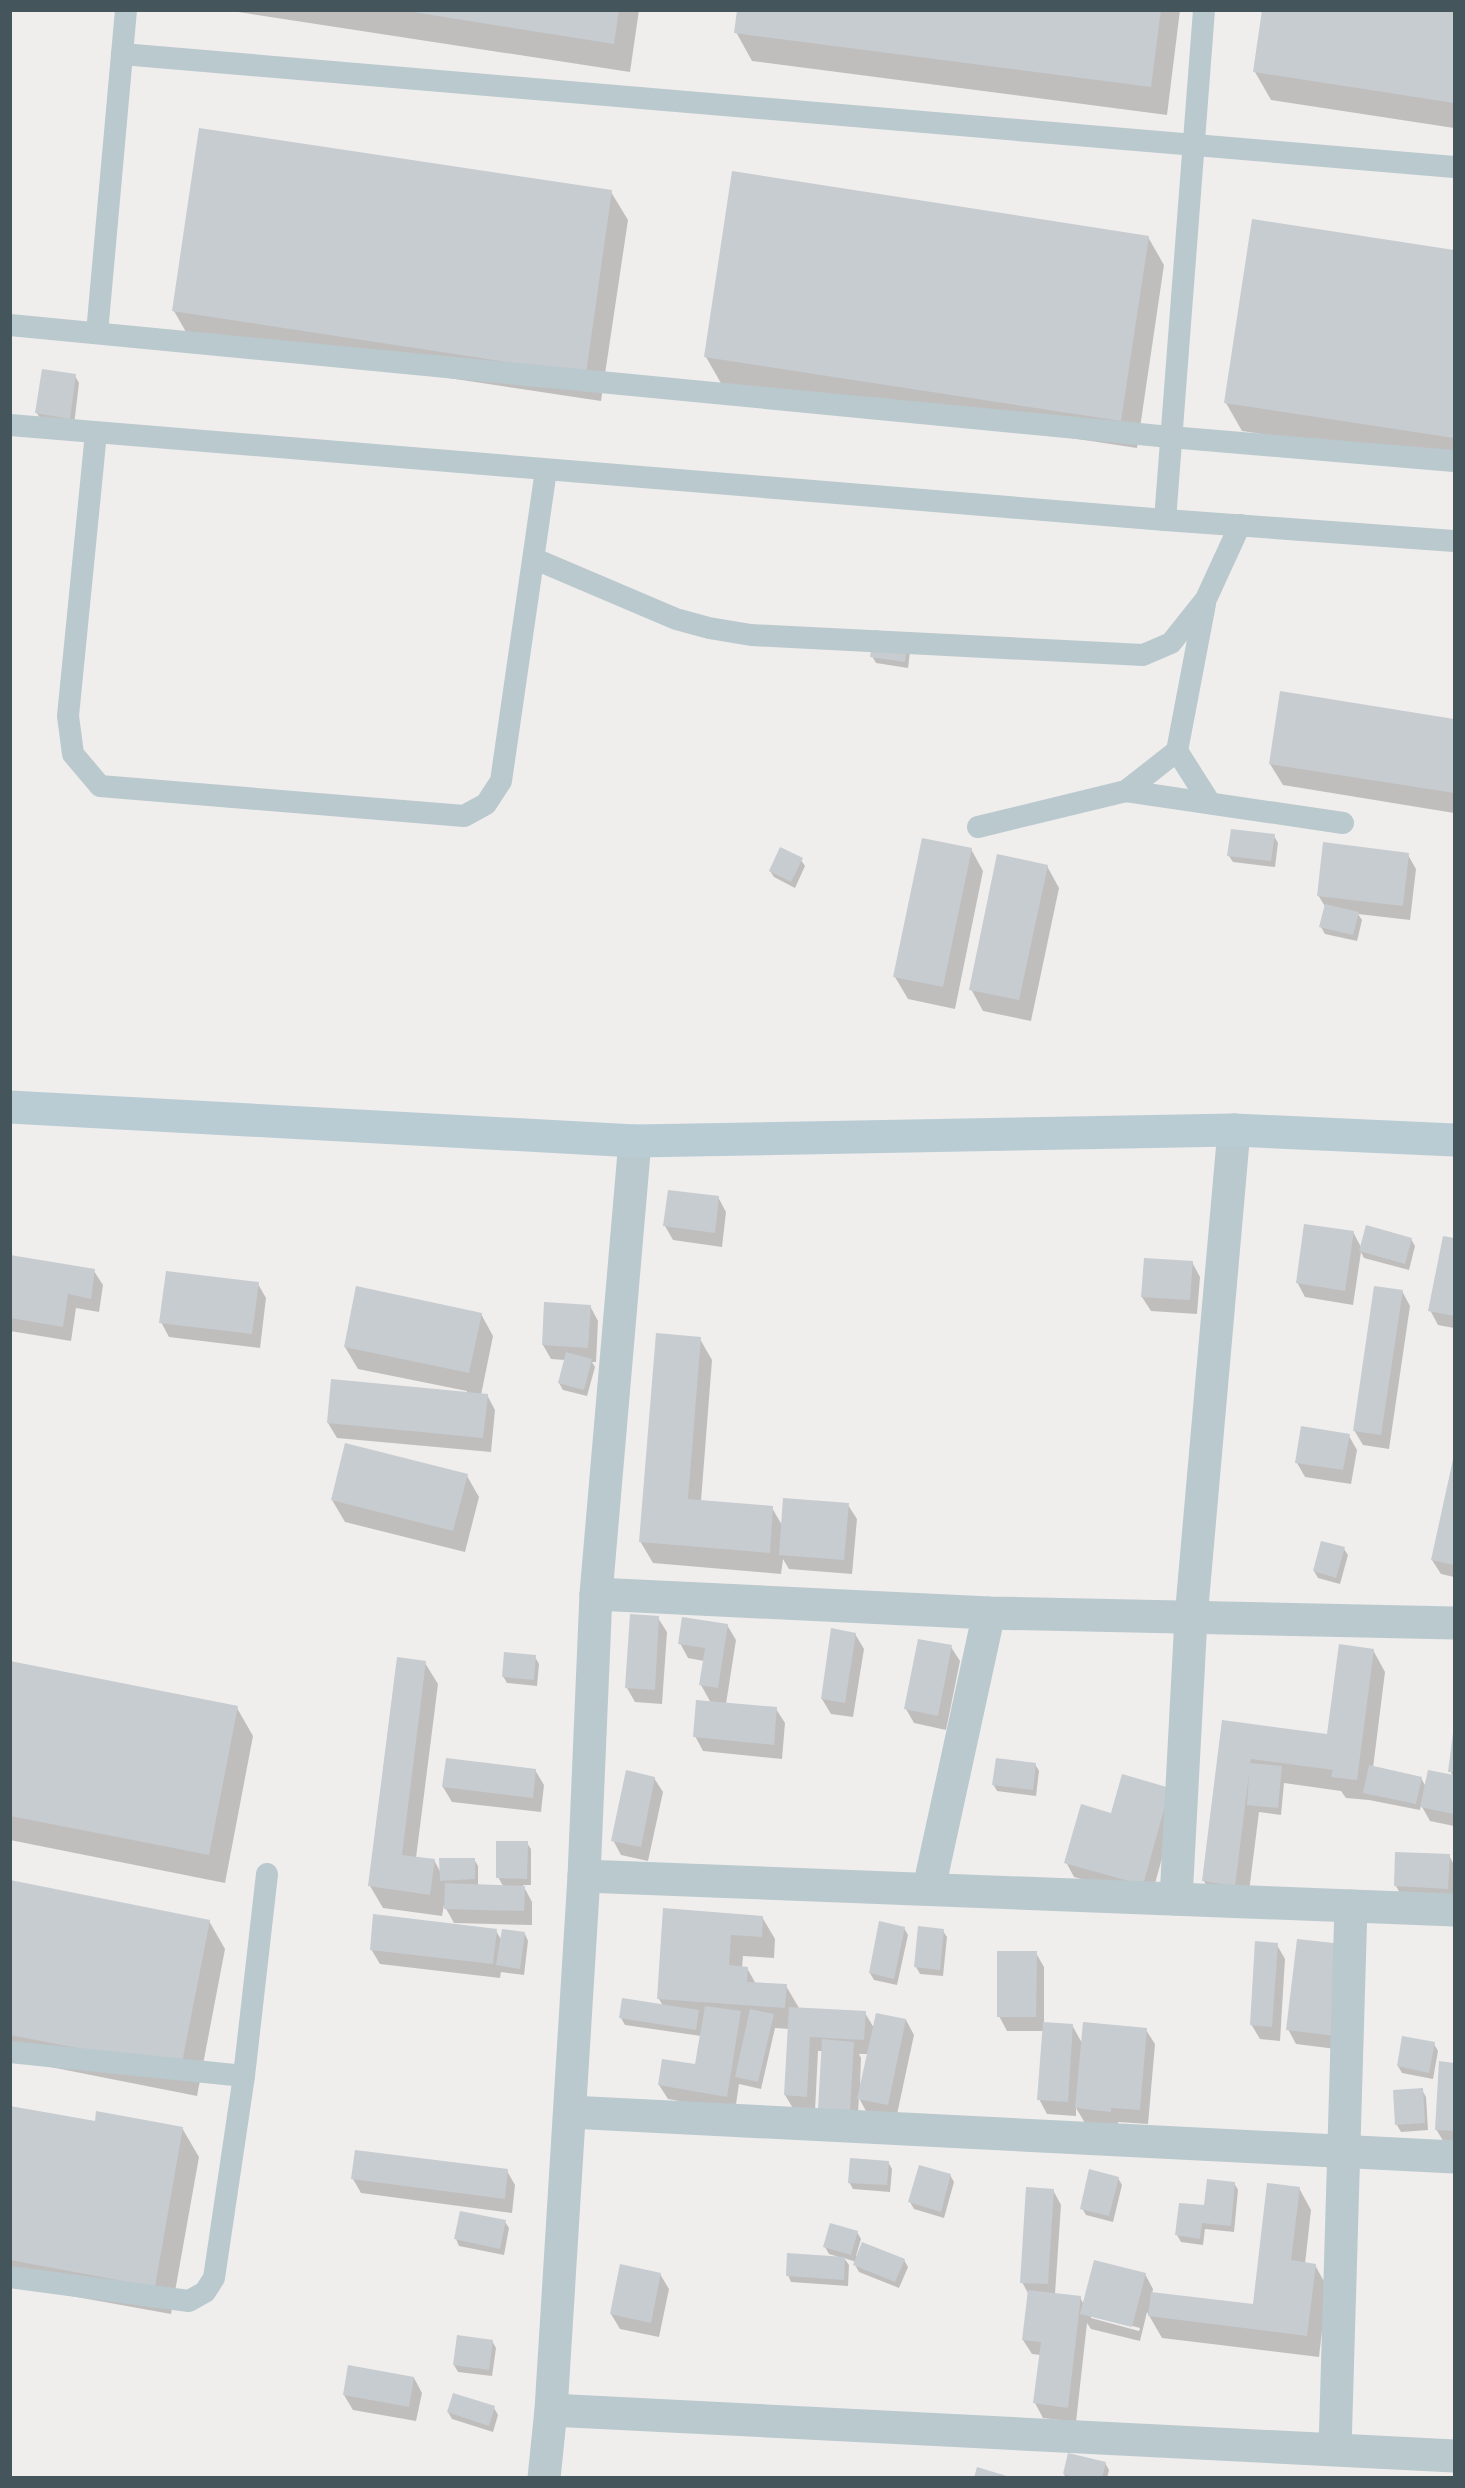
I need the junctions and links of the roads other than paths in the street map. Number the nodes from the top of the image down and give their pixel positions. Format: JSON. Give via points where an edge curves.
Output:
{"nodes":[{"id":1,"x":126,"y":10,"type":"edge"},
{"id":2,"x":1204,"y":10,"type":"edge"},
{"id":3,"x":122,"y":54,"type":"junction"},
{"id":4,"x":1193,"y":145,"type":"junction"},
{"id":5,"x":1455,"y":167,"type":"edge"},
{"id":6,"x":10,"y":325,"type":"edge"},
{"id":7,"x":97,"y":333,"type":"junction"},
{"id":8,"x":10,"y":426,"type":"edge"},
{"id":9,"x":96,"y":433,"type":"junction"},
{"id":10,"x":1170,"y":437,"type":"junction"},
{"id":11,"x":1455,"y":461,"type":"edge"},
{"id":12,"x":546,"y":470,"type":"junction"},
{"id":13,"x":1165,"y":520,"type":"junction"},
{"id":14,"x":1240,"y":525,"type":"junction"},
{"id":15,"x":1455,"y":541,"type":"edge"},
{"id":16,"x":534,"y":559,"type":"junction"},
{"id":17,"x":1206,"y":599,"type":"junction"},
{"id":18,"x":1177,"y":751,"type":"junction"},
{"id":19,"x":1126,"y":791,"type":"junction"},
{"id":20,"x":1210,"y":803,"type":"junction"},
{"id":21,"x":1343,"y":823,"type":"dead end"},
{"id":22,"x":978,"y":827,"type":"dead end"},
{"id":23,"x":10,"y":1107,"type":"edge"},
{"id":24,"x":1234,"y":1130,"type":"junction"},
{"id":25,"x":1455,"y":1140,"type":"edge"},
{"id":26,"x":635,"y":1141,"type":"junction"},
{"id":27,"x":596,"y":1594,"type":"junction"},
{"id":28,"x":989,"y":1613,"type":"junction"},
{"id":29,"x":1191,"y":1618,"type":"junction"},
{"id":30,"x":1455,"y":1623,"type":"edge"},
{"id":31,"x":267,"y":1874,"type":"dead end"},
{"id":32,"x":584,"y":1876,"type":"junction"},
{"id":33,"x":929,"y":1888,"type":"junction"},
{"id":34,"x":1176,"y":1899,"type":"junction"},
{"id":35,"x":1351,"y":1906,"type":"junction"},
{"id":36,"x":1455,"y":1910,"type":"edge"},
{"id":37,"x":10,"y":2052,"type":"edge"},
{"id":38,"x":244,"y":2076,"type":"junction"},
{"id":39,"x":570,"y":2112,"type":"junction"},
{"id":40,"x":1344,"y":2151,"type":"junction"},
{"id":41,"x":1455,"y":2157,"type":"edge"},
{"id":42,"x":10,"y":2277,"type":"edge"},
{"id":43,"x":551,"y":2410,"type":"junction"},
{"id":44,"x":1335,"y":2449,"type":"junction"},
{"id":45,"x":1455,"y":2456,"type":"edge"},
{"id":46,"x":544,"y":2478,"type":"edge"}],
"edges":[{"from":1,"to":3,"type":"lane"},
{"from":2,"to":4,"type":"lane"},
{"from":3,"to":4,"type":"lane"},
{"from":3,"to":7,"type":"lane"},
{"from":4,"to":5,"type":"lane"},
{"from":4,"to":10,"type":"lane"},
{"from":6,"to":7,"type":"lane"},
{"from":7,"to":10,"type":"lane"},
{"from":8,"to":9,"type":"lane"},
{"from":9,"to":12,"type":"lane"},
{"from":9,"to":16,"type":"lane","via":[[68,716],[73,754],[100,786],[464,816],[486,804],[501,781]]},
{"from":10,"to":11,"type":"lane"},
{"from":10,"to":13,"type":"lane"},
{"from":12,"to":13,"type":"lane"},
{"from":12,"to":16,"type":"lane"},
{"from":13,"to":14,"type":"lane"},
{"from":14,"to":15,"type":"lane"},
{"from":14,"to":17,"type":"lane"},
{"from":16,"to":17,"type":"lane","via":[[676,619],[751,635],[1143,655],[1171,644]]},
{"from":17,"to":18,"type":"lane"},
{"from":18,"to":19,"type":"lane"},
{"from":18,"to":20,"type":"lane"},
{"from":19,"to":20,"type":"lane"},
{"from":19,"to":22,"type":"lane"},
{"from":20,"to":21,"type":"lane"},
{"from":23,"to":26,"type":"street"},
{"from":24,"to":25,"type":"street"},
{"from":24,"to":26,"type":"street"},
{"from":24,"to":29,"type":"street"},
{"from":26,"to":27,"type":"street"},
{"from":27,"to":28,"type":"street"},
{"from":27,"to":32,"type":"street"},
{"from":28,"to":29,"type":"street"},
{"from":28,"to":33,"type":"street"},
{"from":29,"to":30,"type":"street"},
{"from":29,"to":34,"type":"street"},
{"from":31,"to":38,"type":"lane"},
{"from":32,"to":33,"type":"street"},
{"from":32,"to":39,"type":"street"},
{"from":33,"to":34,"type":"street"},
{"from":34,"to":35,"type":"street"},
{"from":35,"to":36,"type":"street"},
{"from":35,"to":40,"type":"street"},
{"from":37,"to":38,"type":"lane"},
{"from":38,"to":42,"type":"lane","via":[[214,2278],[205,2292],[189,2301]]},
{"from":39,"to":40,"type":"street"},
{"from":39,"to":43,"type":"street"},
{"from":40,"to":41,"type":"street"},
{"from":40,"to":44,"type":"street"},
{"from":43,"to":44,"type":"street"},
{"from":43,"to":46,"type":"street"},
{"from":44,"to":45,"type":"street"}]}
